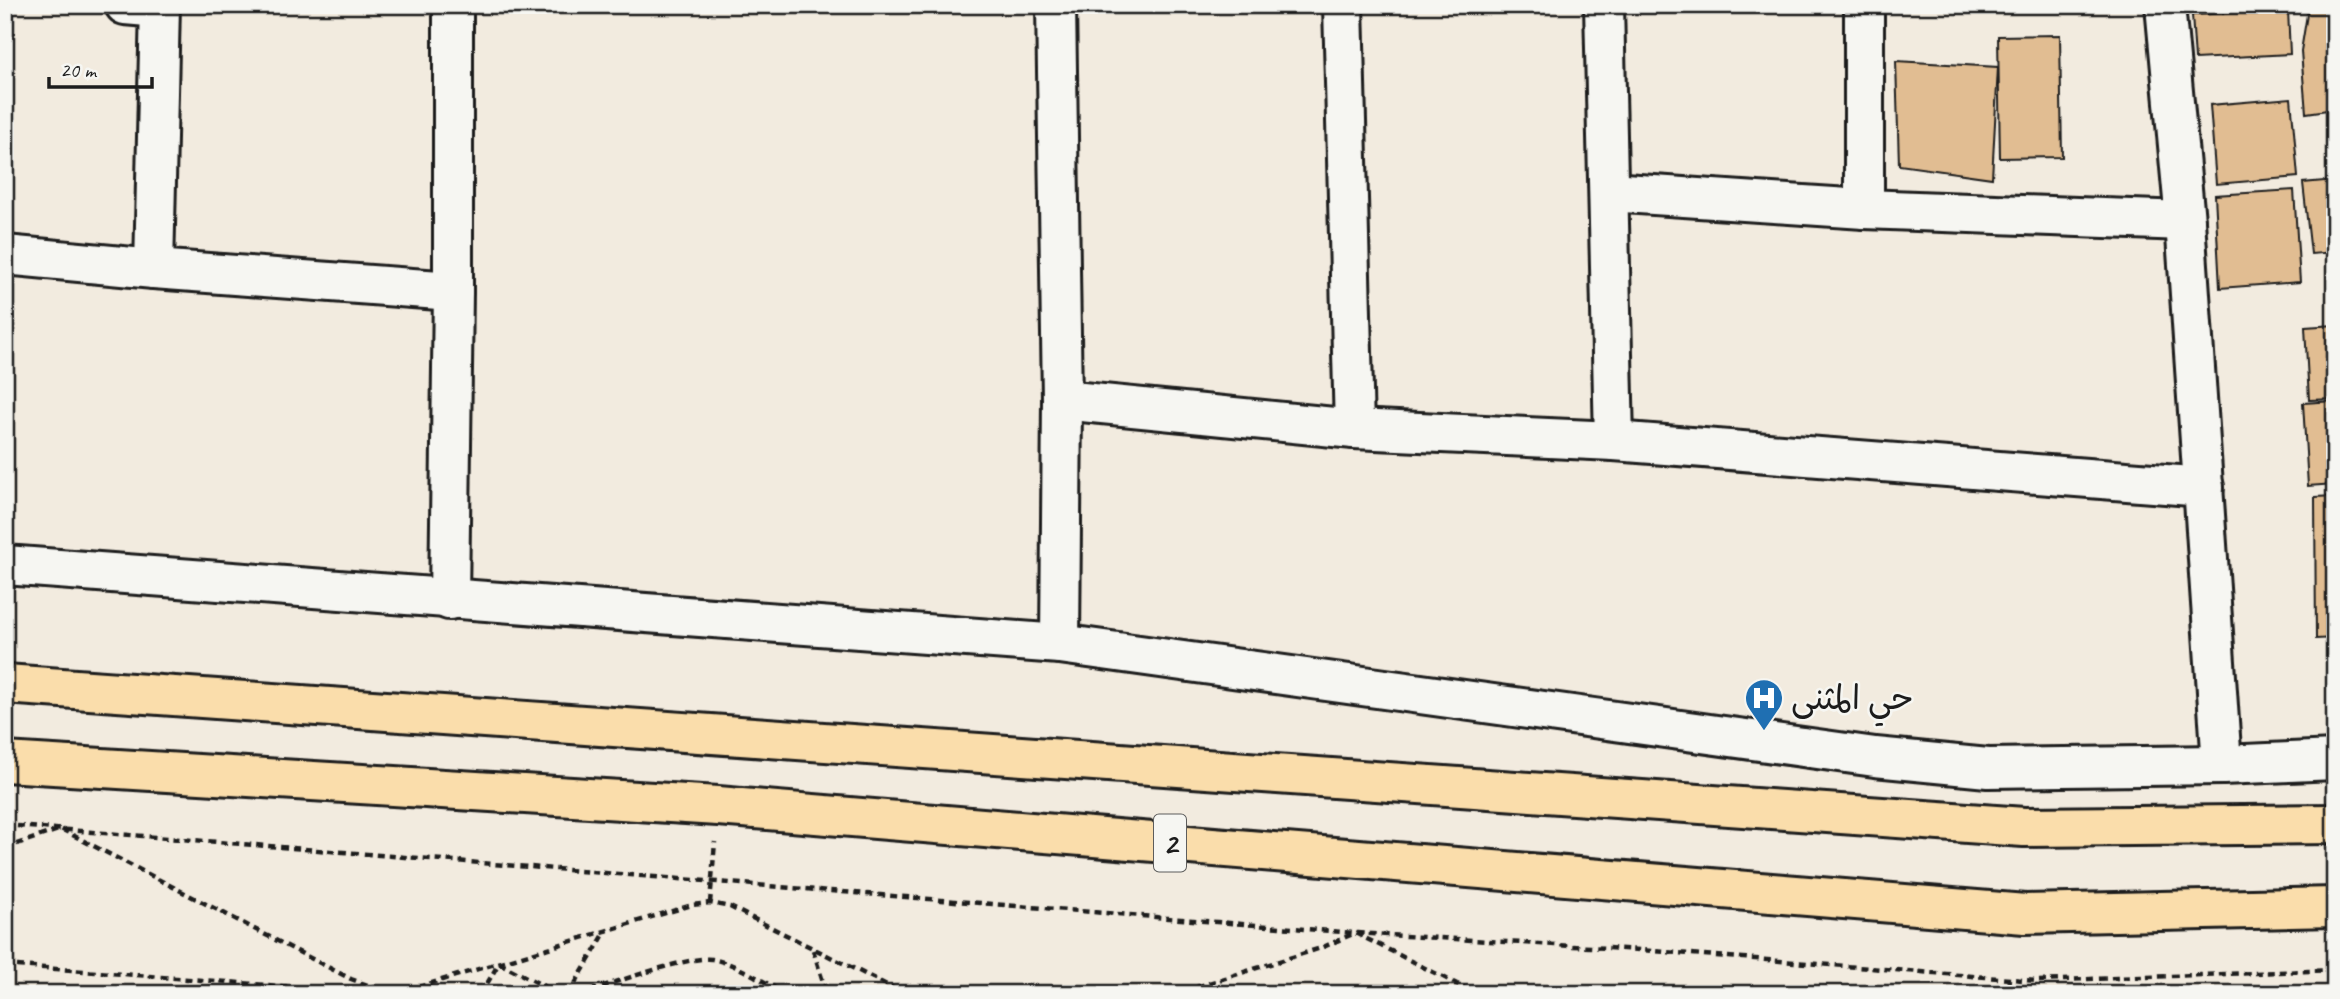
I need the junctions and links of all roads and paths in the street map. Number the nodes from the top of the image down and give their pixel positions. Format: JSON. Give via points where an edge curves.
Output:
{"nodes":[{"id":1,"x":453,"y":5,"type":"edge"},
{"id":2,"x":1056,"y":5,"type":"edge"},
{"id":3,"x":1343,"y":5,"type":"edge"},
{"id":4,"x":1604,"y":5,"type":"edge"},
{"id":5,"x":1864,"y":5,"type":"edge"},
{"id":6,"x":2165,"y":5,"type":"edge"},
{"id":7,"x":148,"y":6,"type":"edge"},
{"id":8,"x":1609,"y":192,"type":"junction"},
{"id":9,"x":1864,"y":209,"type":"junction"},
{"id":10,"x":2185,"y":221,"type":"junction"},
{"id":11,"x":5,"y":255,"type":"edge"},
{"id":12,"x":154,"y":269,"type":"junction"},
{"id":13,"x":453,"y":291,"type":"junction"},
{"id":14,"x":1062,"y":400,"type":"junction"},
{"id":15,"x":1354,"y":429,"type":"junction"},
{"id":16,"x":1614,"y":441,"type":"junction"},
{"id":17,"x":2204,"y":486,"type":"junction"},
{"id":18,"x":5,"y":565,"type":"edge"},
{"id":19,"x":449,"y":600,"type":"junction"},
{"id":20,"x":1060,"y":644,"type":"junction"},
{"id":21,"x":5,"y":684,"type":"edge"},
{"id":22,"x":2335,"y":760,"type":"edge"},
{"id":23,"x":5,"y":762,"type":"edge"},
{"id":24,"x":2221,"y":765,"type":"junction"},
{"id":25,"x":718,"y":806,"type":"junction"},
{"id":26,"x":2335,"y":824,"type":"edge"},
{"id":27,"x":5,"y":825,"type":"edge"},
{"id":28,"x":61,"y":830,"type":"junction"},
{"id":29,"x":5,"y":848,"type":"edge"},
{"id":30,"x":712,"y":882,"type":"junction"},
{"id":31,"x":710,"y":903,"type":"junction"},
{"id":32,"x":2335,"y":907,"type":"edge"},
{"id":33,"x":606,"y":930,"type":"junction"},
{"id":34,"x":1355,"y":933,"type":"junction"},
{"id":35,"x":813,"y":949,"type":"junction"},
{"id":36,"x":499,"y":963,"type":"junction"},
{"id":37,"x":5,"y":965,"type":"edge"},
{"id":38,"x":2335,"y":970,"type":"edge"},
{"id":39,"x":2009,"y":979,"type":"junction"},
{"id":40,"x":391,"y":994,"type":"edge"},
{"id":41,"x":481,"y":994,"type":"edge"},
{"id":42,"x":559,"y":994,"type":"edge"},
{"id":43,"x":569,"y":994,"type":"edge"},
{"id":44,"x":579,"y":994,"type":"edge"},
{"id":45,"x":786,"y":994,"type":"edge"},
{"id":46,"x":827,"y":994,"type":"edge"},
{"id":47,"x":905,"y":994,"type":"edge"},
{"id":48,"x":1174,"y":994,"type":"edge"},
{"id":49,"x":1477,"y":994,"type":"edge"},
{"id":50,"x":2007,"y":994,"type":"edge"}],
"edges":[{"from":1,"to":13,"type":"street"},
{"from":2,"to":14,"type":"street"},
{"from":3,"to":15,"type":"street"},
{"from":4,"to":8,"type":"street"},
{"from":5,"to":9,"type":"street"},
{"from":6,"to":10,"type":"street"},
{"from":7,"to":12,"type":"street"},
{"from":8,"to":9,"type":"street"},
{"from":8,"to":16,"type":"street"},
{"from":9,"to":10,"type":"street"},
{"from":10,"to":17,"type":"street"},
{"from":11,"to":12,"type":"street"},
{"from":12,"to":13,"type":"street"},
{"from":13,"to":19,"type":"street"},
{"from":14,"to":15,"type":"street"},
{"from":14,"to":20,"type":"street"},
{"from":15,"to":16,"type":"street"},
{"from":16,"to":17,"type":"street"},
{"from":17,"to":24,"type":"street"},
{"from":18,"to":19,"type":"street"},
{"from":19,"to":20,"type":"street"},
{"from":20,"to":24,"type":"street","via":[[1874,757],[1988,768]]},
{"from":21,"to":26,"type":"highway","number":"2","via":[[2024,827]]},
{"from":22,"to":24,"type":"street"},
{"from":23,"to":25,"type":"highway","number":"2"},
{"from":25,"to":30,"type":"path"},
{"from":25,"to":32,"type":"highway","number":"2","via":[[2025,914]]},
{"from":27,"to":28,"type":"path"},
{"from":28,"to":29,"type":"path"},
{"from":28,"to":30,"type":"path"},
{"from":28,"to":40,"type":"path","via":[[351,979]]},
{"from":30,"to":31,"type":"path"},
{"from":30,"to":34,"type":"path"},
{"from":31,"to":33,"type":"path"},
{"from":31,"to":35,"type":"path","via":[[730,907]]},
{"from":33,"to":36,"type":"path"},
{"from":33,"to":43,"type":"path"},
{"from":34,"to":39,"type":"path"},
{"from":34,"to":48,"type":"path"},
{"from":34,"to":49,"type":"path"},
{"from":35,"to":46,"type":"path"},
{"from":35,"to":47,"type":"path"},
{"from":36,"to":40,"type":"path"},
{"from":36,"to":41,"type":"path"},
{"from":36,"to":42,"type":"path"},
{"from":37,"to":40,"type":"path"},
{"from":38,"to":39,"type":"path"},
{"from":39,"to":50,"type":"path"},
{"from":44,"to":45,"type":"path","via":[[709,958]]}]}
